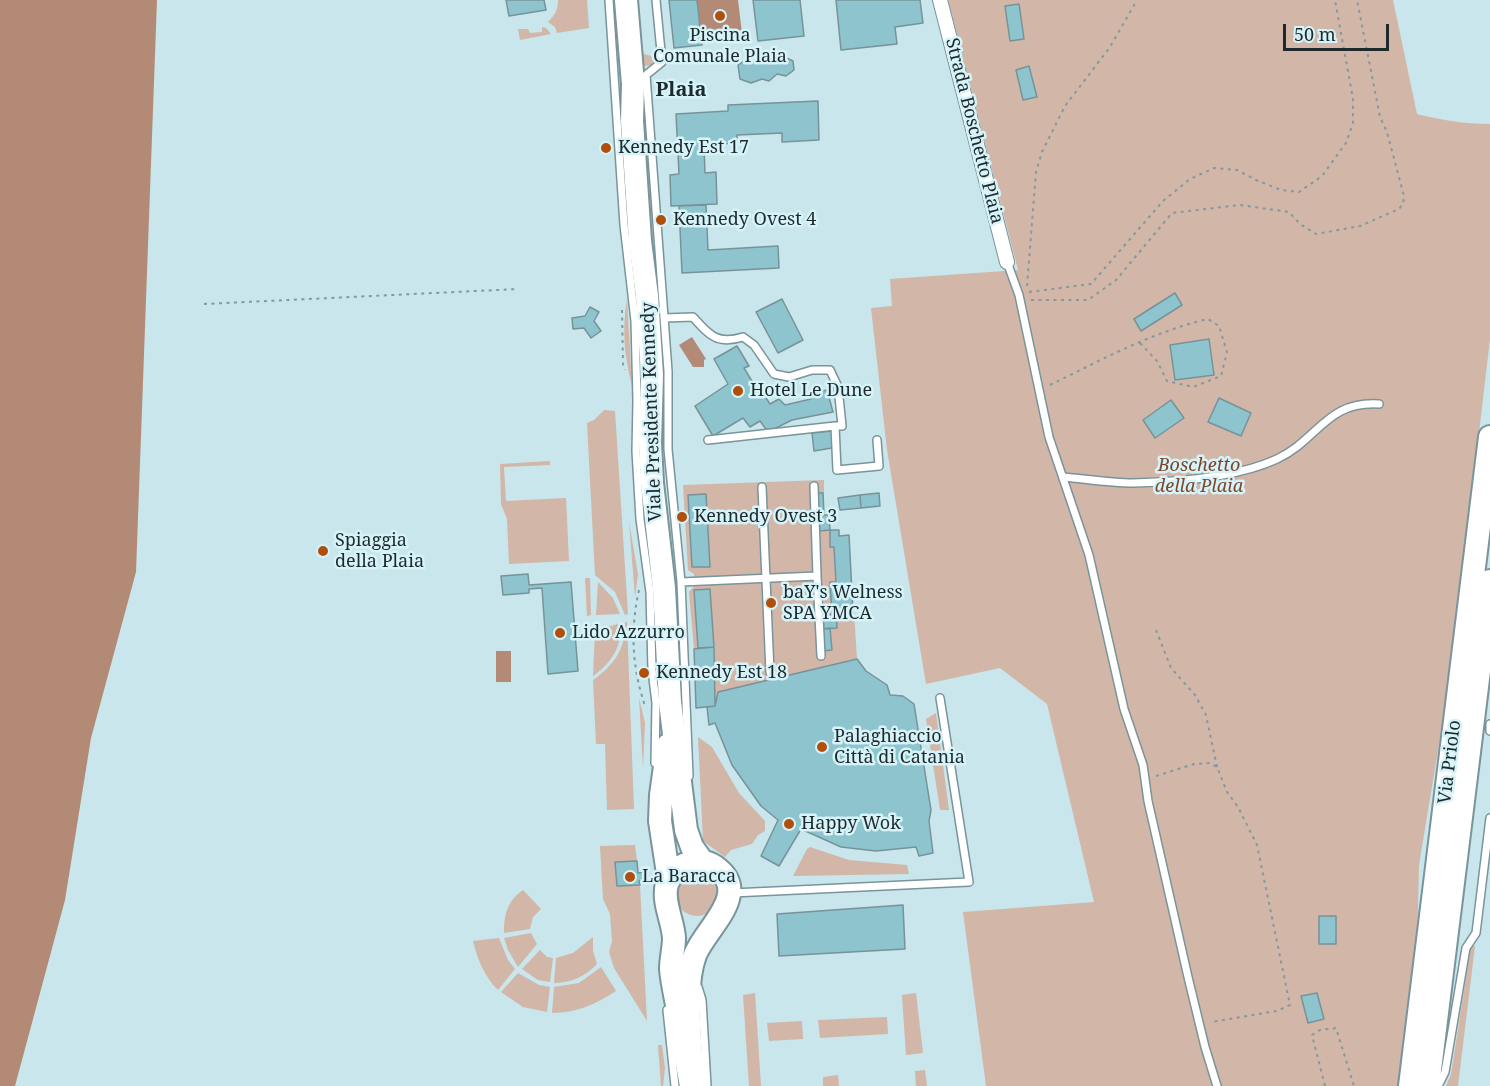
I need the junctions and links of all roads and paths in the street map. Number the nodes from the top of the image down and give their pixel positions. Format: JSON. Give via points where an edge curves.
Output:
{"nodes":[{"id":1,"x":611,"y":0,"type":"edge"},
{"id":2,"x":626,"y":0,"type":"edge"},
{"id":3,"x":656,"y":0,"type":"edge"},
{"id":4,"x":940,"y":0,"type":"edge"},
{"id":5,"x":1137,"y":0,"type":"edge"},
{"id":6,"x":1335,"y":0,"type":"edge"},
{"id":7,"x":1358,"y":0,"type":"edge"},
{"id":8,"x":640,"y":79,"type":"junction"},
{"id":9,"x":632,"y":121,"type":"junction"},
{"id":10,"x":1007,"y":262,"type":"joint"},
{"id":11,"x":518,"y":289,"type":"dead end"},
{"id":12,"x":1031,"y":291,"type":"junction"},
{"id":13,"x":204,"y":304,"type":"dead end"},
{"id":14,"x":664,"y":318,"type":"junction"},
{"id":15,"x":1139,"y":342,"type":"junction"},
{"id":16,"x":1039,"y":390,"type":"junction"},
{"id":17,"x":1380,"y":404,"type":"dead end"},
{"id":18,"x":836,"y":426,"type":"junction"},
{"id":19,"x":1490,"y":437,"type":"edge"},
{"id":20,"x":708,"y":440,"type":"dead end"},
{"id":21,"x":878,"y":440,"type":"dead end"},
{"id":22,"x":1064,"y":477,"type":"junction"},
{"id":23,"x":814,"y":486,"type":"dead end"},
{"id":24,"x":762,"y":487,"type":"dead end"},
{"id":25,"x":818,"y":576,"type":"junction"},
{"id":26,"x":766,"y":578,"type":"junction"},
{"id":27,"x":1490,"y":581,"type":"edge"},
{"id":28,"x":681,"y":582,"type":"junction"},
{"id":29,"x":1156,"y":630,"type":"dead end"},
{"id":30,"x":821,"y":656,"type":"dead end"},
{"id":31,"x":770,"y":672,"type":"dead end"},
{"id":32,"x":940,"y":698,"type":"dead end"},
{"id":33,"x":670,"y":702,"type":"junction"},
{"id":34,"x":1490,"y":724,"type":"edge"},
{"id":35,"x":1490,"y":731,"type":"edge"},
{"id":36,"x":1216,"y":767,"type":"junction"},
{"id":37,"x":1145,"y":781,"type":"junction"},
{"id":38,"x":1490,"y":818,"type":"edge"},
{"id":39,"x":660,"y":821,"type":"junction"},
{"id":40,"x":686,"y":830,"type":"junction"},
{"id":41,"x":702,"y":861,"type":"junction"},
{"id":42,"x":669,"y":880,"type":"junction"},
{"id":43,"x":730,"y":893,"type":"junction"},
{"id":44,"x":669,"y":906,"type":"junction"},
{"id":45,"x":717,"y":918,"type":"junction"},
{"id":46,"x":682,"y":968,"type":"junction"},
{"id":47,"x":1199,"y":1024,"type":"junction"},
{"id":48,"x":675,"y":1086,"type":"edge"},
{"id":49,"x":692,"y":1086,"type":"edge"},
{"id":50,"x":707,"y":1086,"type":"edge"},
{"id":51,"x":1217,"y":1086,"type":"edge"},
{"id":52,"x":1325,"y":1086,"type":"edge"},
{"id":53,"x":1354,"y":1086,"type":"edge"},
{"id":54,"x":1410,"y":1086,"type":"edge"},
{"id":55,"x":1428,"y":1086,"type":"edge"},
{"id":56,"x":1438,"y":1086,"type":"edge"}],
"edges":[{"from":1,"to":9,"type":"main road","via":[[621,40]]},
{"from":1,"to":39,"type":"lane","via":[[625,243],[635,321],[636,461],[650,592]]},
{"from":2,"to":8,"type":"main road"},
{"from":3,"to":8,"type":"lane","via":[[662,62]]},
{"from":4,"to":10,"type":"street","name":"Strada Boschetto Plaia"},
{"from":5,"to":12,"type":"path","via":[[1110,47],[1065,106],[1042,152],[1036,172],[1027,292]]},
{"from":6,"to":12,"type":"path","via":[[1353,99],[1353,123],[1346,143],[1322,176],[1299,192],[1281,190],[1237,170],[1215,168],[1190,179],[1163,201],[1091,284]]},
{"from":7,"to":12,"type":"path","via":[[1380,117],[1404,196],[1399,210],[1360,226],[1316,234],[1289,212],[1240,205],[1172,213],[1116,280],[1088,300],[1031,301]]},
{"from":8,"to":9,"type":"main road"},
{"from":8,"to":14,"type":"lane"},
{"from":9,"to":33,"type":"main road","name":"Viale Presidente Kennedy","via":[[652,375],[652,483],[664,588]]},
{"from":10,"to":16,"type":"lane","via":[[1019,295]]},
{"from":11,"to":13,"type":"path"},
{"from":14,"to":18,"type":"lane","via":[[693,317],[710,336],[729,341],[743,337],[754,345],[774,374],[789,377],[812,370],[830,370],[838,387],[842,426]]},
{"from":14,"to":28,"type":"lane","via":[[668,449]]},
{"from":15,"to":15,"type":"path","via":[[1177,326],[1208,319],[1219,326],[1227,352],[1221,376],[1193,387],[1167,381],[1157,361]]},
{"from":15,"to":16,"type":"path"},
{"from":16,"to":22,"type":"lane","via":[[1049,437]]},
{"from":17,"to":22,"type":"lane","via":[[1340,410],[1277,459],[1238,472],[1131,483]]},
{"from":18,"to":20,"type":"lane"},
{"from":18,"to":21,"type":"lane","via":[[837,470],[879,466]]},
{"from":19,"to":54,"type":"main road","name":"Via Priolo"},
{"from":22,"to":37,"type":"lane","via":[[1089,555],[1124,709]]},
{"from":23,"to":25,"type":"lane"},
{"from":24,"to":26,"type":"lane"},
{"from":25,"to":26,"type":"lane"},
{"from":25,"to":30,"type":"lane"},
{"from":26,"to":28,"type":"lane"},
{"from":26,"to":31,"type":"lane"},
{"from":27,"to":55,"type":"main road","name":"Via Priolo"},
{"from":28,"to":40,"type":"lane","via":[[690,764]]},
{"from":29,"to":36,"type":"path","via":[[1171,668],[1195,695],[1206,715]]},
{"from":32,"to":43,"type":"lane","via":[[969,882]]},
{"from":33,"to":39,"type":"main road"},
{"from":33,"to":40,"type":"main road"},
{"from":34,"to":35,"type":"lane"},
{"from":36,"to":37,"type":"path","via":[[1210,763],[1194,764]]},
{"from":36,"to":47,"type":"path","via":[[1257,845],[1290,1005],[1277,1011]]},
{"from":37,"to":47,"type":"lane"},
{"from":38,"to":56,"type":"lane","via":[[1476,933],[1466,948],[1445,1072]]},
{"from":39,"to":42,"type":"main road"},
{"from":40,"to":41,"type":"main road"},
{"from":41,"to":42,"type":"main road","via":[[682,865]]},
{"from":41,"to":43,"type":"main road","via":[[723,874]]},
{"from":42,"to":44,"type":"main road"},
{"from":43,"to":45,"type":"main road"},
{"from":44,"to":45,"type":"main road","via":[[690,924]]},
{"from":44,"to":46,"type":"main road"},
{"from":45,"to":46,"type":"main road"},
{"from":46,"to":48,"type":"lane","via":[[665,998]]},
{"from":46,"to":49,"type":"main road"},
{"from":46,"to":50,"type":"lane","via":[[702,1000]]},
{"from":47,"to":51,"type":"lane"},
{"from":52,"to":53,"type":"path","via":[[1312,1035],[1336,1028]]}]}
